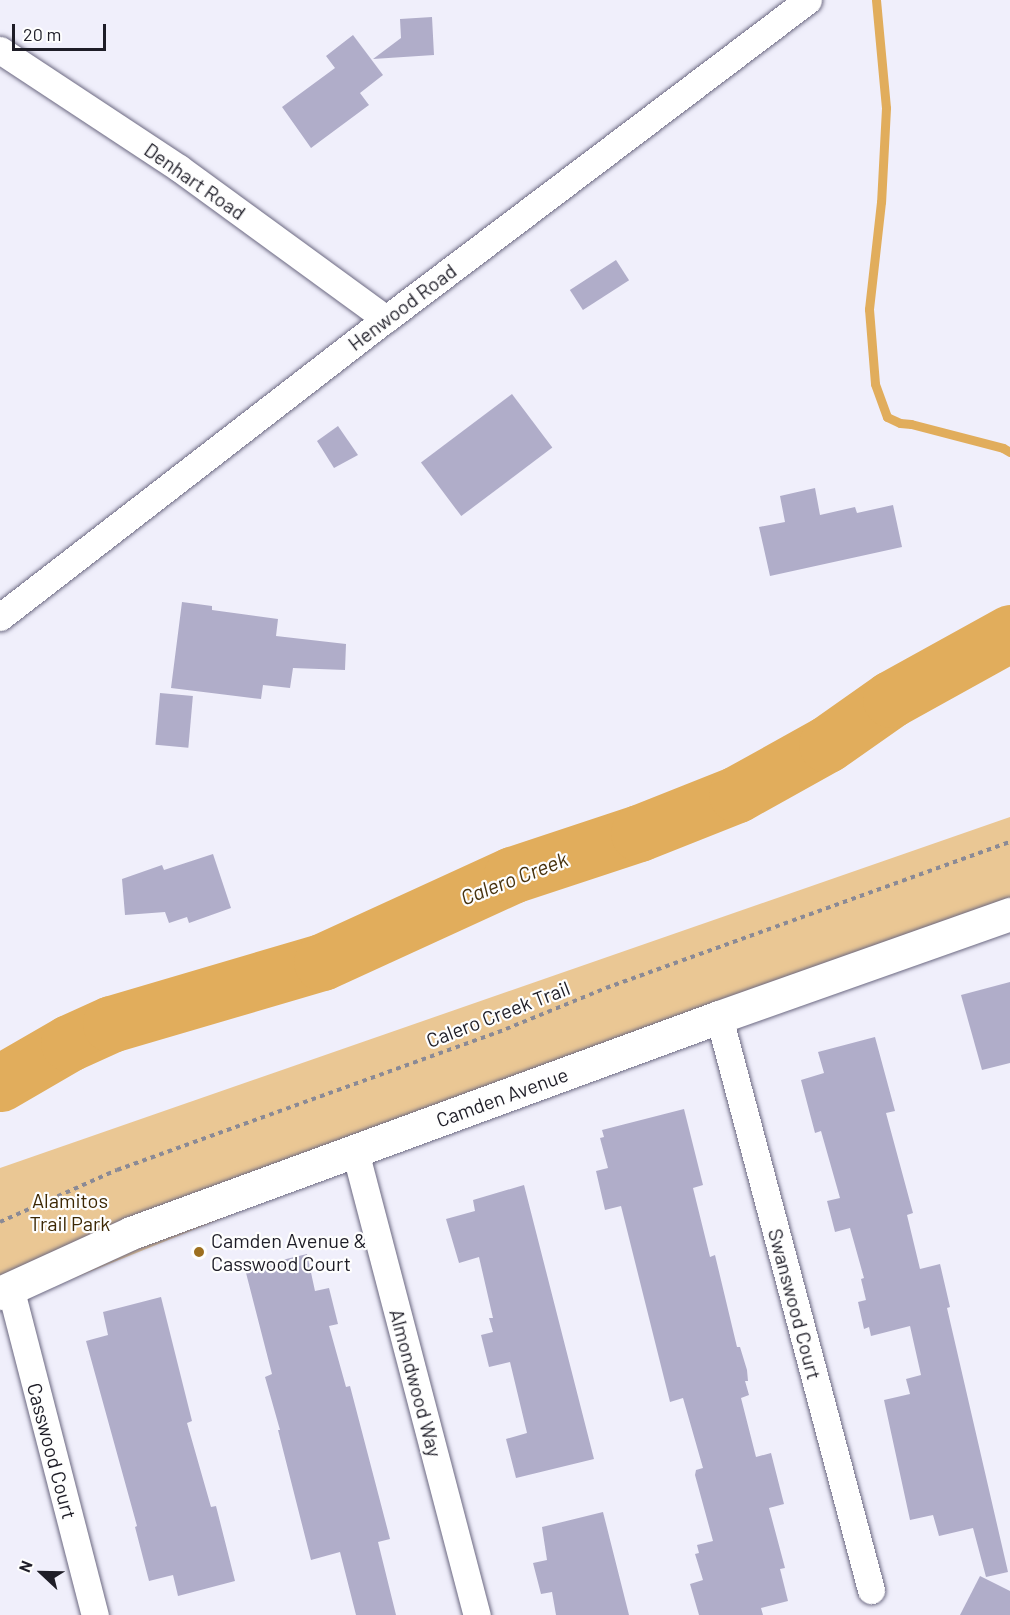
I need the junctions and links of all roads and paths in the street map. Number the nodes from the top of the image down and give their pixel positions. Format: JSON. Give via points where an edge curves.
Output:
{"nodes":[{"id":1,"x":808,"y":0,"type":"edge"},
{"id":2,"x":0,"y":50,"type":"edge"},
{"id":3,"x":386,"y":319,"type":"junction"},
{"id":4,"x":0,"y":617,"type":"edge"},
{"id":5,"x":1010,"y":842,"type":"edge"},
{"id":6,"x":1010,"y":914,"type":"edge"},
{"id":7,"x":719,"y":1017,"type":"junction"},
{"id":8,"x":355,"y":1151,"type":"junction"},
{"id":9,"x":0,"y":1222,"type":"edge"},
{"id":10,"x":5,"y":1290,"type":"edge"},
{"id":11,"x":872,"y":1590,"type":"dead end"},
{"id":12,"x":95,"y":1615,"type":"edge"},
{"id":13,"x":477,"y":1615,"type":"edge"}],
"edges":[{"from":1,"to":3,"type":"street","name":"Henwood Road"},
{"from":2,"to":3,"type":"street","name":"Denhart Road","via":[[179,168]]},
{"from":3,"to":4,"type":"street","name":"Henwood Road"},
{"from":5,"to":9,"type":"path","name":"Calero Creek Trail","via":[[150,1158]]},
{"from":6,"to":7,"type":"street","name":"Camden Avenue"},
{"from":7,"to":8,"type":"street","name":"Camden Avenue"},
{"from":7,"to":11,"type":"street","name":"Swanswood Court"},
{"from":8,"to":10,"type":"street","name":"Camden Avenue","via":[[130,1233]]},
{"from":8,"to":13,"type":"street","name":"Almondwood Way"},
{"from":10,"to":12,"type":"street","name":"Casswood Court"}]}
